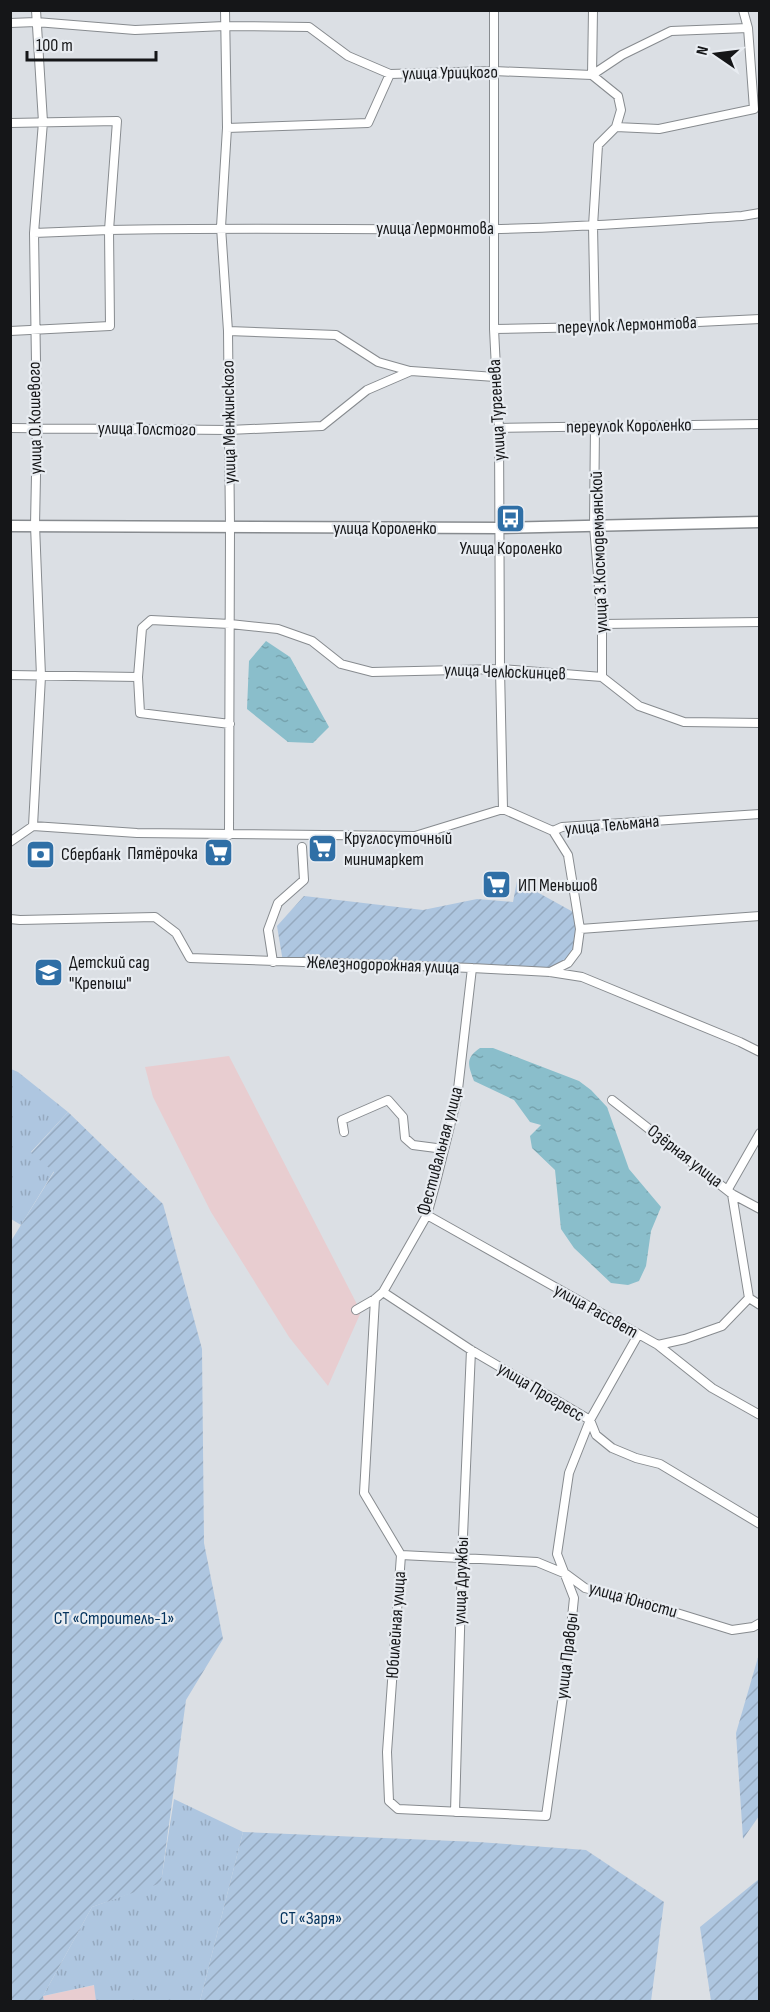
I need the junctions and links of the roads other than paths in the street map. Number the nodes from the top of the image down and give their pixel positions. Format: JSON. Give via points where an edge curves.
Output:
{"nodes":[{"id":1,"x":36,"y":10,"type":"edge"},
{"id":2,"x":225,"y":10,"type":"edge"},
{"id":3,"x":494,"y":10,"type":"edge"},
{"id":4,"x":593,"y":10,"type":"edge"},
{"id":5,"x":744,"y":10,"type":"edge"},
{"id":6,"x":36,"y":22,"type":"junction"},
{"id":7,"x":10,"y":23,"type":"edge"},
{"id":8,"x":225,"y":26,"type":"junction"},
{"id":9,"x":748,"y":28,"type":"junction"},
{"id":10,"x":494,"y":71,"type":"junction"},
{"id":11,"x":390,"y":74,"type":"junction"},
{"id":12,"x":592,"y":75,"type":"junction"},
{"id":13,"x":43,"y":122,"type":"junction"},
{"id":14,"x":10,"y":123,"type":"edge"},
{"id":15,"x":616,"y":127,"type":"junction"},
{"id":16,"x":227,"y":128,"type":"junction"},
{"id":17,"x":759,"y":213,"type":"edge"},
{"id":18,"x":593,"y":226,"type":"junction"},
{"id":19,"x":221,"y":227,"type":"junction"},
{"id":20,"x":494,"y":229,"type":"junction"},
{"id":21,"x":109,"y":230,"type":"junction"},
{"id":22,"x":34,"y":233,"type":"junction"},
{"id":23,"x":759,"y":319,"type":"edge"},
{"id":24,"x":595,"y":327,"type":"junction"},
{"id":25,"x":494,"y":329,"type":"junction"},
{"id":26,"x":34,"y":330,"type":"junction"},
{"id":27,"x":10,"y":331,"type":"edge"},
{"id":28,"x":228,"y":331,"type":"junction"},
{"id":29,"x":411,"y":371,"type":"junction"},
{"id":30,"x":495,"y":377,"type":"junction"},
{"id":31,"x":759,"y":424,"type":"edge"},
{"id":32,"x":596,"y":426,"type":"junction"},
{"id":33,"x":37,"y":427,"type":"junction"},
{"id":34,"x":10,"y":428,"type":"edge"},
{"id":35,"x":499,"y":428,"type":"junction"},
{"id":36,"x":229,"y":430,"type":"junction"},
{"id":37,"x":759,"y":522,"type":"edge"},
{"id":38,"x":35,"y":525,"type":"junction"},
{"id":39,"x":10,"y":526,"type":"edge"},
{"id":40,"x":594,"y":526,"type":"junction"},
{"id":41,"x":231,"y":527,"type":"junction"},
{"id":42,"x":501,"y":528,"type":"junction"},
{"id":43,"x":759,"y":622,"type":"edge"},
{"id":44,"x":230,"y":624,"type":"junction"},
{"id":45,"x":602,"y":624,"type":"junction"},
{"id":46,"x":500,"y":669,"type":"junction"},
{"id":47,"x":10,"y":675,"type":"edge"},
{"id":48,"x":41,"y":676,"type":"junction"},
{"id":49,"x":602,"y":676,"type":"junction"},
{"id":50,"x":138,"y":677,"type":"junction"},
{"id":51,"x":759,"y":723,"type":"edge"},
{"id":52,"x":230,"y":724,"type":"junction"},
{"id":53,"x":503,"y":809,"type":"junction"},
{"id":54,"x":759,"y":814,"type":"edge"},
{"id":55,"x":33,"y":826,"type":"junction"},
{"id":56,"x":553,"y":831,"type":"junction"},
{"id":57,"x":229,"y":835,"type":"junction"},
{"id":58,"x":10,"y":842,"type":"edge"},
{"id":59,"x":302,"y":847,"type":"dead end"},
{"id":60,"x":759,"y":916,"type":"edge"},
{"id":61,"x":11,"y":918,"type":"edge"},
{"id":62,"x":580,"y":929,"type":"junction"},
{"id":63,"x":273,"y":962,"type":"junction"},
{"id":64,"x":472,"y":968,"type":"junction"},
{"id":65,"x":550,"y":972,"type":"junction"},
{"id":66,"x":759,"y":1052,"type":"edge"},
{"id":67,"x":612,"y":1100,"type":"dead end"},
{"id":68,"x":344,"y":1132,"type":"dead end"},
{"id":69,"x":759,"y":1133,"type":"edge"},
{"id":70,"x":444,"y":1149,"type":"junction"},
{"id":71,"x":730,"y":1192,"type":"junction"},
{"id":72,"x":759,"y":1209,"type":"edge"},
{"id":73,"x":427,"y":1215,"type":"junction"},
{"id":74,"x":383,"y":1292,"type":"junction"},
{"id":75,"x":749,"y":1298,"type":"junction"},
{"id":76,"x":375,"y":1299,"type":"junction"},
{"id":77,"x":759,"y":1305,"type":"edge"},
{"id":78,"x":356,"y":1310,"type":"dead end"},
{"id":79,"x":638,"y":1335,"type":"junction"},
{"id":80,"x":658,"y":1345,"type":"junction"},
{"id":81,"x":471,"y":1350,"type":"junction"},
{"id":82,"x":759,"y":1415,"type":"edge"},
{"id":83,"x":590,"y":1420,"type":"junction"},
{"id":84,"x":759,"y":1524,"type":"edge"},
{"id":85,"x":401,"y":1555,"type":"junction"},
{"id":86,"x":462,"y":1559,"type":"junction"},
{"id":87,"x":566,"y":1574,"type":"junction"},
{"id":88,"x":759,"y":1623,"type":"edge"},
{"id":89,"x":455,"y":1812,"type":"junction"},
{"id":90,"x":546,"y":1816,"type":"joint"}],
"edges":[{"from":1,"to":6,"type":"street","name":"улица О.Кошевого"},
{"from":2,"to":8,"type":"street","name":"улица Менжинского"},
{"from":3,"to":10,"type":"street","name":"улица Тургенева"},
{"from":4,"to":12,"type":"street"},
{"from":5,"to":9,"type":"street"},
{"from":6,"to":7,"type":"street","name":"улица Урицкого"},
{"from":6,"to":8,"type":"street","name":"улица Урицкого","via":[[135,30]]},
{"from":6,"to":13,"type":"street","name":"улица О.Кошевого"},
{"from":8,"to":11,"type":"street","name":"улица Урицкого","via":[[309,27],[348,56]]},
{"from":8,"to":16,"type":"street","name":"улица Менжинского"},
{"from":9,"to":12,"type":"street","via":[[671,31]]},
{"from":9,"to":15,"type":"street","via":[[754,109],[659,129]]},
{"from":10,"to":11,"type":"street","name":"улица Урицкого"},
{"from":10,"to":12,"type":"street","name":"улица Урицкого"},
{"from":10,"to":20,"type":"street","name":"улица Тургенева"},
{"from":11,"to":16,"type":"street","via":[[368,123]]},
{"from":12,"to":15,"type":"street","via":[[618,96],[621,110]]},
{"from":13,"to":14,"type":"street"},
{"from":13,"to":21,"type":"street","via":[[117,121]]},
{"from":13,"to":22,"type":"street","name":"улица О.Кошевого"},
{"from":15,"to":18,"type":"street","via":[[598,145]]},
{"from":16,"to":19,"type":"street","name":"улица Менжинского"},
{"from":17,"to":18,"type":"street","name":"улица Лермонтова"},
{"from":18,"to":20,"type":"street","name":"улица Лермонтова"},
{"from":18,"to":24,"type":"street"},
{"from":19,"to":20,"type":"street","name":"улица Лермонтова"},
{"from":19,"to":21,"type":"street","name":"улица Лермонтова"},
{"from":19,"to":28,"type":"street","name":"улица Менжинского"},
{"from":20,"to":25,"type":"street","name":"улица Тургенева"},
{"from":21,"to":22,"type":"street","name":"улица Лермонтова"},
{"from":21,"to":26,"type":"street","via":[[110,326]]},
{"from":22,"to":26,"type":"street","name":"улица О.Кошевого"},
{"from":23,"to":24,"type":"street","name":"переулок Лермонтова"},
{"from":24,"to":25,"type":"street","name":"переулок Лермонтова"},
{"from":25,"to":30,"type":"street","name":"улица Тургенева"},
{"from":26,"to":27,"type":"street"},
{"from":26,"to":33,"type":"street","name":"улица О.Кошевого"},
{"from":28,"to":29,"type":"street","name":"улица Толстого","via":[[336,334],[378,362]]},
{"from":28,"to":36,"type":"street","name":"улица Менжинского"},
{"from":29,"to":30,"type":"street","name":"улица Толстого"},
{"from":29,"to":36,"type":"street","name":"улица Толстого","via":[[367,390],[322,426]]},
{"from":30,"to":35,"type":"street","name":"улица Тургенева"},
{"from":31,"to":32,"type":"street","name":"переулок Короленко"},
{"from":32,"to":35,"type":"street","name":"переулок Короленко"},
{"from":32,"to":40,"type":"street","name":"улица З.Космодемьянской"},
{"from":33,"to":34,"type":"street","name":"улица Толстого"},
{"from":33,"to":36,"type":"street","name":"улица Толстого"},
{"from":33,"to":38,"type":"street","name":"улица О.Кошевого"},
{"from":35,"to":42,"type":"street","name":"улица Тургенева"},
{"from":36,"to":41,"type":"street","name":"улица Менжинского"},
{"from":37,"to":40,"type":"street","name":"улица Короленко"},
{"from":38,"to":39,"type":"street","name":"улица Короленко"},
{"from":38,"to":41,"type":"street","name":"улица Короленко"},
{"from":38,"to":48,"type":"street","name":"улица О.Кошевого"},
{"from":40,"to":42,"type":"street","name":"улица Короленко"},
{"from":40,"to":45,"type":"street","name":"улица З.Космодемьянской"},
{"from":41,"to":42,"type":"street","name":"улица Короленко"},
{"from":41,"to":44,"type":"street","name":"улица Менжинского"},
{"from":42,"to":46,"type":"street","name":"улица Тургенева"},
{"from":43,"to":45,"type":"street"},
{"from":44,"to":46,"type":"street","name":"улица Челюскинцев","via":[[278,629],[312,641],[341,664],[372,672]]},
{"from":44,"to":50,"type":"street","name":"улица Челюскинцев","via":[[151,620],[142,628]]},
{"from":44,"to":52,"type":"street","name":"улица Менжинского"},
{"from":45,"to":49,"type":"street","name":"улица З.Космодемьянской"},
{"from":46,"to":49,"type":"street","name":"улица Челюскинцев"},
{"from":46,"to":53,"type":"street","name":"улица Тургенева"},
{"from":47,"to":48,"type":"street"},
{"from":48,"to":50,"type":"street"},
{"from":48,"to":55,"type":"street","name":"улица О.Кошевого"},
{"from":49,"to":51,"type":"street","via":[[639,706],[684,722]]},
{"from":50,"to":52,"type":"street","via":[[140,713]]},
{"from":52,"to":57,"type":"street","name":"улица Менжинского"},
{"from":53,"to":56,"type":"street","name":"улица Тельмана"},
{"from":53,"to":57,"type":"street","via":[[415,836]]},
{"from":54,"to":56,"type":"street","name":"улица Тельмана","via":[[562,827]]},
{"from":55,"to":57,"type":"street"},
{"from":55,"to":58,"type":"street"},
{"from":56,"to":62,"type":"street","via":[[568,855]]},
{"from":59,"to":63,"type":"street","via":[[304,880],[278,903],[268,930]]},
{"from":60,"to":62,"type":"street"},
{"from":61,"to":63,"type":"street","name":"Железнодорожная улица","via":[[155,917],[176,933],[190,958]]},
{"from":62,"to":65,"type":"street","via":[[577,951],[568,963]]},
{"from":63,"to":64,"type":"street","name":"Железнодорожная улица"},
{"from":64,"to":65,"type":"street","name":"Железнодорожная улица"},
{"from":64,"to":70,"type":"street","name":"Фестивальная улица","via":[[457,1098]]},
{"from":65,"to":66,"type":"street","name":"Железнодорожная улица","via":[[582,977]]},
{"from":67,"to":71,"type":"street","name":"Озёрная улица"},
{"from":68,"to":70,"type":"street","via":[[342,1120],[388,1100],[403,1117],[405,1138],[413,1145]]},
{"from":69,"to":71,"type":"street"},
{"from":70,"to":73,"type":"street","name":"Фестивальная улица"},
{"from":71,"to":72,"type":"street","name":"Озёрная улица"},
{"from":71,"to":75,"type":"street"},
{"from":73,"to":74,"type":"street","name":"Фестивальная улица"},
{"from":73,"to":79,"type":"street","name":"улица Рассвет"},
{"from":74,"to":76,"type":"street","name":"Фестивальная улица"},
{"from":74,"to":81,"type":"street","name":"улица Прогресс"},
{"from":75,"to":77,"type":"street"},
{"from":75,"to":80,"type":"street","via":[[722,1326]]},
{"from":76,"to":78,"type":"street","name":"Фестивальная улица"},
{"from":76,"to":85,"type":"street","name":"Юбилейная улица","via":[[364,1493]]},
{"from":79,"to":80,"type":"street","name":"улица Рассвет"},
{"from":79,"to":83,"type":"street","name":"улица Правды"},
{"from":80,"to":82,"type":"street","name":"улица Рассвет","via":[[712,1388]]},
{"from":81,"to":83,"type":"street","name":"улица Прогресс"},
{"from":81,"to":86,"type":"street","name":"улица Дружбы"},
{"from":83,"to":84,"type":"street","name":"улица Прогресс","via":[[596,1435],[612,1448],[660,1464]]},
{"from":83,"to":87,"type":"street","name":"улица Правды","via":[[568,1473],[557,1554]]},
{"from":85,"to":86,"type":"street","name":"улица Юности"},
{"from":85,"to":89,"type":"street","name":"Юбилейная улица","via":[[387,1752],[389,1801],[398,1809]]},
{"from":86,"to":87,"type":"street","name":"улица Юности","via":[[537,1562]]},
{"from":86,"to":89,"type":"street","name":"улица Дружбы"},
{"from":87,"to":88,"type":"street","name":"улица Юности","via":[[585,1588],[732,1630]]},
{"from":87,"to":90,"type":"street","name":"улица Правды","via":[[574,1598]]},
{"from":89,"to":90,"type":"street","name":"Юбилейная улица"}]}
